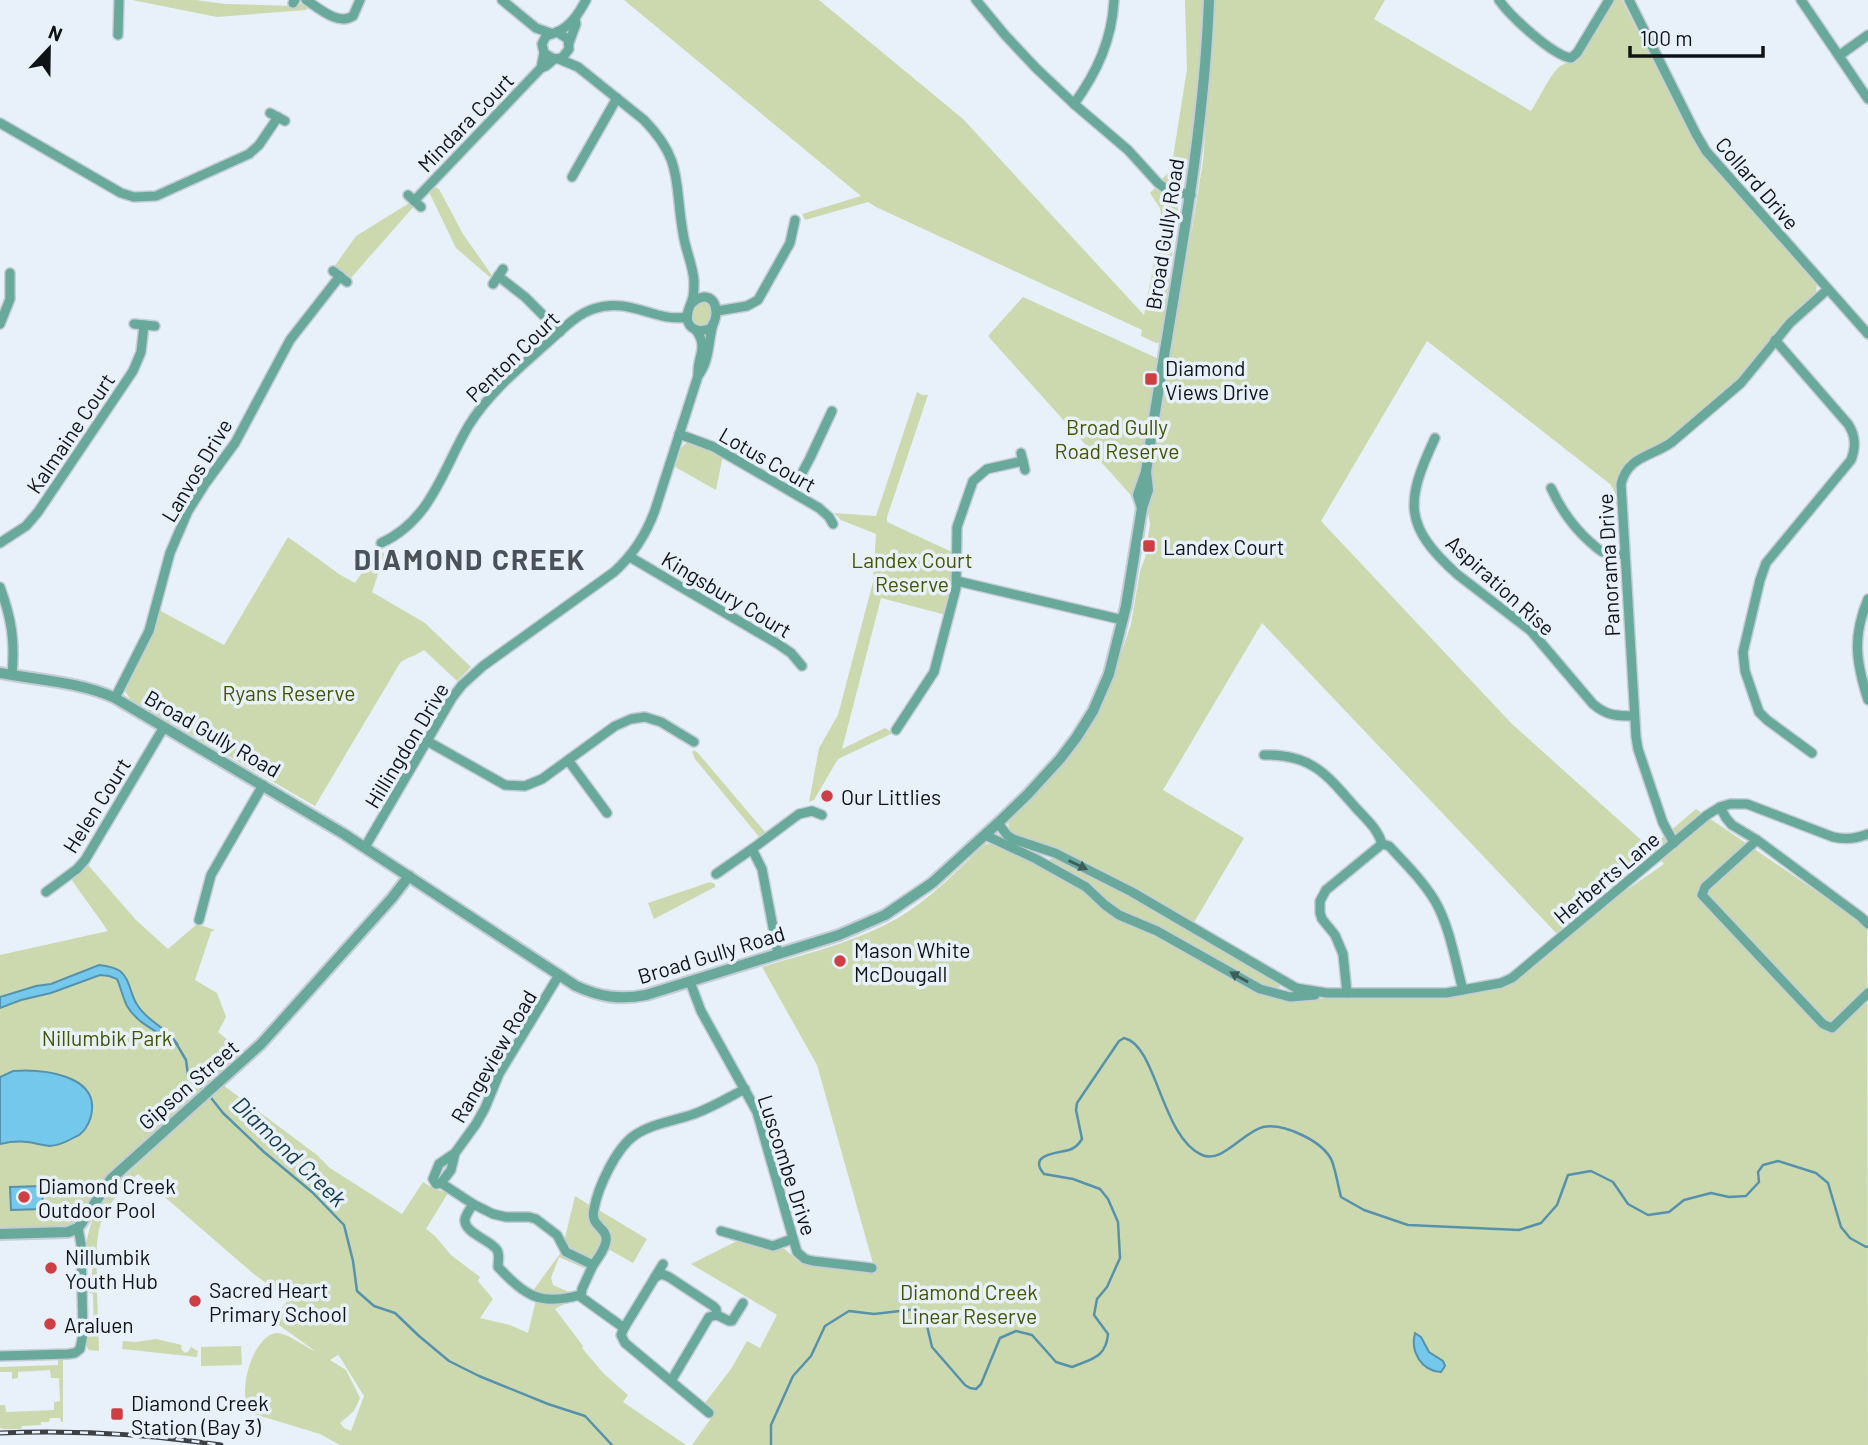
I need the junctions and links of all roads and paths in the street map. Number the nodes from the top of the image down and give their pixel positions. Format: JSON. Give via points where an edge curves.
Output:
{"nodes":[{"id":1,"x":119,"y":0,"type":"edge"},
{"id":2,"x":306,"y":0,"type":"edge"},
{"id":3,"x":360,"y":0,"type":"edge"},
{"id":4,"x":502,"y":0,"type":"edge"},
{"id":5,"x":586,"y":0,"type":"edge"},
{"id":6,"x":976,"y":0,"type":"edge"},
{"id":7,"x":1114,"y":0,"type":"edge"},
{"id":8,"x":1209,"y":0,"type":"edge"},
{"id":9,"x":1499,"y":0,"type":"edge"},
{"id":10,"x":1609,"y":0,"type":"edge"},
{"id":11,"x":1629,"y":0,"type":"edge"},
{"id":12,"x":1801,"y":0,"type":"edge"},
{"id":13,"x":575,"y":19,"type":"junction"},
{"id":14,"x":536,"y":28,"type":"junction"},
{"id":15,"x":554,"y":33,"type":"junction"},
{"id":16,"x":118,"y":35,"type":"dead end"},
{"id":17,"x":1868,"y":36,"type":"edge"},
{"id":18,"x":569,"y":46,"type":"junction"},
{"id":19,"x":543,"y":49,"type":"junction"},
{"id":20,"x":1840,"y":55,"type":"junction"},
{"id":21,"x":557,"y":59,"type":"junction"},
{"id":22,"x":578,"y":67,"type":"junction"},
{"id":23,"x":541,"y":68,"type":"junction"},
{"id":24,"x":617,"y":98,"type":"junction"},
{"id":25,"x":1868,"y":99,"type":"edge"},
{"id":26,"x":1074,"y":104,"type":"junction"},
{"id":27,"x":277,"y":117,"type":"dead end"},
{"id":28,"x":0,"y":123,"type":"edge"},
{"id":29,"x":572,"y":177,"type":"dead end"},
{"id":30,"x":1191,"y":195,"type":"junction"},
{"id":31,"x":414,"y":201,"type":"dead end"},
{"id":32,"x":795,"y":220,"type":"dead end"},
{"id":33,"x":9,"y":273,"type":"edge"},
{"id":34,"x":340,"y":276,"type":"dead end"},
{"id":35,"x":498,"y":276,"type":"dead end"},
{"id":36,"x":694,"y":280,"type":"junction"},
{"id":37,"x":1828,"y":289,"type":"junction"},
{"id":38,"x":707,"y":298,"type":"junction"},
{"id":39,"x":691,"y":304,"type":"junction"},
{"id":40,"x":717,"y":311,"type":"junction"},
{"id":41,"x":687,"y":317,"type":"junction"},
{"id":42,"x":0,"y":324,"type":"edge"},
{"id":43,"x":713,"y":324,"type":"junction"},
{"id":44,"x":155,"y":326,"type":"dead end"},
{"id":45,"x":696,"y":330,"type":"junction"},
{"id":46,"x":560,"y":332,"type":"junction"},
{"id":47,"x":1868,"y":334,"type":"edge"},
{"id":48,"x":1775,"y":340,"type":"junction"},
{"id":49,"x":698,"y":376,"type":"junction"},
{"id":50,"x":832,"y":411,"type":"dead end"},
{"id":51,"x":679,"y":434,"type":"junction"},
{"id":52,"x":1435,"y":439,"type":"dead end"},
{"id":53,"x":1023,"y":461,"type":"dead end"},
{"id":54,"x":1551,"y":488,"type":"dead end"},
{"id":55,"x":792,"y":492,"type":"junction"},
{"id":56,"x":832,"y":524,"type":"dead end"},
{"id":57,"x":0,"y":543,"type":"edge"},
{"id":58,"x":381,"y":543,"type":"dead end"},
{"id":59,"x":1624,"y":554,"type":"junction"},
{"id":60,"x":630,"y":557,"type":"junction"},
{"id":61,"x":957,"y":581,"type":"junction"},
{"id":62,"x":0,"y":587,"type":"edge"},
{"id":63,"x":1868,"y":599,"type":"edge"},
{"id":64,"x":1123,"y":620,"type":"junction"},
{"id":65,"x":802,"y":666,"type":"dead end"},
{"id":66,"x":6,"y":674,"type":"edge"},
{"id":67,"x":115,"y":698,"type":"junction"},
{"id":68,"x":1868,"y":700,"type":"edge"},
{"id":69,"x":1634,"y":716,"type":"junction"},
{"id":70,"x":164,"y":727,"type":"junction"},
{"id":71,"x":895,"y":730,"type":"dead end"},
{"id":72,"x":427,"y":741,"type":"junction"},
{"id":73,"x":694,"y":742,"type":"dead end"},
{"id":74,"x":1812,"y":753,"type":"dead end"},
{"id":75,"x":1264,"y":755,"type":"dead end"},
{"id":76,"x":569,"y":760,"type":"junction"},
{"id":77,"x":262,"y":785,"type":"junction"},
{"id":78,"x":1720,"y":807,"type":"junction"},
{"id":79,"x":607,"y":813,"type":"dead end"},
{"id":80,"x":822,"y":815,"type":"dead end"},
{"id":81,"x":998,"y":823,"type":"junction"},
{"id":82,"x":1868,"y":834,"type":"edge"},
{"id":83,"x":985,"y":835,"type":"junction"},
{"id":84,"x":1757,"y":840,"type":"junction"},
{"id":85,"x":1674,"y":843,"type":"junction"},
{"id":86,"x":1382,"y":844,"type":"junction"},
{"id":87,"x":365,"y":847,"type":"junction"},
{"id":88,"x":752,"y":849,"type":"junction"},
{"id":89,"x":1055,"y":853,"type":"junction"},
{"id":90,"x":1048,"y":865,"type":"junction"},
{"id":91,"x":716,"y":874,"type":"dead end"},
{"id":92,"x":409,"y":876,"type":"junction"},
{"id":93,"x":46,"y":892,"type":"dead end"},
{"id":94,"x":199,"y":920,"type":"dead end"},
{"id":95,"x":1868,"y":924,"type":"edge"},
{"id":96,"x":778,"y":954,"type":"junction"},
{"id":97,"x":559,"y":975,"type":"junction"},
{"id":98,"x":1281,"y":980,"type":"junction"},
{"id":99,"x":690,"y":982,"type":"junction"},
{"id":100,"x":1462,"y":990,"type":"junction"},
{"id":101,"x":1327,"y":993,"type":"junction"},
{"id":102,"x":1347,"y":993,"type":"junction"},
{"id":103,"x":1868,"y":993,"type":"edge"},
{"id":104,"x":1274,"y":994,"type":"junction"},
{"id":105,"x":745,"y":1089,"type":"junction"},
{"id":106,"x":473,"y":1204,"type":"junction"},
{"id":107,"x":78,"y":1228,"type":"junction"},
{"id":108,"x":721,"y":1231,"type":"dead end"},
{"id":109,"x":0,"y":1234,"type":"edge"},
{"id":110,"x":792,"y":1239,"type":"junction"},
{"id":111,"x":663,"y":1264,"type":"dead end"},
{"id":112,"x":593,"y":1265,"type":"junction"},
{"id":113,"x":872,"y":1268,"type":"dead end"},
{"id":114,"x":655,"y":1277,"type":"junction"},
{"id":115,"x":580,"y":1295,"type":"junction"},
{"id":116,"x":743,"y":1303,"type":"dead end"},
{"id":117,"x":717,"y":1315,"type":"junction"},
{"id":118,"x":624,"y":1328,"type":"junction"},
{"id":119,"x":0,"y":1356,"type":"edge"},
{"id":120,"x":671,"y":1381,"type":"junction"},
{"id":121,"x":709,"y":1413,"type":"dead end"}],
"edges":[{"from":1,"to":16,"type":"street"},
{"from":2,"to":3,"type":"street","via":[[349,23]]},
{"from":4,"to":14,"type":"street"},
{"from":5,"to":13,"type":"street"},
{"from":6,"to":26,"type":"street","via":[[1018,50]]},
{"from":7,"to":26,"type":"street","via":[[1102,56]]},
{"from":8,"to":30,"type":"street","name":"Broad Gully Road"},
{"from":9,"to":10,"type":"street","via":[[1541,41],[1571,58]]},
{"from":11,"to":37,"type":"street","name":"Collard Drive","via":[[1701,143]]},
{"from":12,"to":20,"type":"street"},
{"from":13,"to":15,"type":"street"},
{"from":13,"to":18,"type":"street"},
{"from":14,"to":15,"type":"street"},
{"from":14,"to":19,"type":"street"},
{"from":15,"to":18,"type":"street","via":[[565,36]]},
{"from":15,"to":19,"type":"street","via":[[544,40]]},
{"from":17,"to":20,"type":"street"},
{"from":18,"to":21,"type":"street","via":[[565,56]]},
{"from":18,"to":22,"type":"street"},
{"from":19,"to":21,"type":"street"},
{"from":19,"to":23,"type":"street","name":"Mindara Court"},
{"from":20,"to":25,"type":"street"},
{"from":21,"to":22,"type":"street"},
{"from":21,"to":23,"type":"street","name":"Mindara Court"},
{"from":22,"to":24,"type":"street"},
{"from":23,"to":31,"type":"street","name":"Mindara Court"},
{"from":24,"to":29,"type":"street"},
{"from":24,"to":36,"type":"street","via":[[654,130],[674,165],[682,232]]},
{"from":26,"to":30,"type":"street","via":[[1162,186]]},
{"from":27,"to":28,"type":"street","via":[[249,154],[164,193],[142,198],[114,189]]},
{"from":30,"to":64,"type":"street","name":"Broad Gully Road","via":[[1146,472],[1148,490]]},
{"from":32,"to":40,"type":"street","via":[[790,243],[758,300]]},
{"from":33,"to":42,"type":"street","via":[[10,299]]},
{"from":34,"to":67,"type":"street","name":"Lanvos Drive","via":[[290,340],[234,443],[188,511],[170,554],[149,631]]},
{"from":35,"to":46,"type":"street"},
{"from":36,"to":38,"type":"street"},
{"from":36,"to":39,"type":"street"},
{"from":37,"to":47,"type":"street","name":"Collard Drive"},
{"from":37,"to":48,"type":"street","name":"Panorama Drive"},
{"from":38,"to":39,"type":"street"},
{"from":38,"to":40,"type":"street"},
{"from":39,"to":41,"type":"street"},
{"from":40,"to":43,"type":"street"},
{"from":41,"to":45,"type":"street"},
{"from":41,"to":46,"type":"street","name":"Penton Court","via":[[604,306],[581,315]]},
{"from":43,"to":45,"type":"street","via":[[707,330]]},
{"from":43,"to":49,"type":"street","name":"Hillingdon Drive","via":[[709,351]]},
{"from":44,"to":57,"type":"street","name":"Kalmaine Court","via":[[139,325],[141,352],[133,371],[38,512]]},
{"from":45,"to":49,"type":"street","name":"Hillingdon Drive","via":[[703,347]]},
{"from":46,"to":58,"type":"street","name":"Penton Court","via":[[487,400],[433,495],[401,532]]},
{"from":48,"to":59,"type":"street","name":"Panorama Drive","via":[[1749,375],[1693,425],[1628,467],[1620,491]]},
{"from":48,"to":74,"type":"street","via":[[1848,424],[1855,442],[1851,460],[1766,563],[1743,652],[1759,712]]},
{"from":49,"to":51,"type":"street","name":"Hillingdon Drive"},
{"from":50,"to":55,"type":"street"},
{"from":51,"to":55,"type":"street","name":"Lotus Court","via":[[714,447]]},
{"from":51,"to":60,"type":"street","name":"Hillingdon Drive","via":[[649,524]]},
{"from":52,"to":69,"type":"street","name":"Aspiration Rise","via":[[1422,466],[1414,503],[1424,538],[1447,566],[1531,631],[1593,704],[1608,715]]},
{"from":53,"to":61,"type":"street","via":[[986,470],[973,481],[956,533]]},
{"from":54,"to":59,"type":"street","via":[[1571,523],[1597,549]]},
{"from":55,"to":56,"type":"street","name":"Lotus Court","via":[[825,512]]},
{"from":59,"to":69,"type":"street","name":"Panorama Drive"},
{"from":60,"to":65,"type":"street","name":"Kingsbury Court","via":[[778,644]]},
{"from":60,"to":72,"type":"street","name":"Hillingdon Drive","via":[[473,674],[452,698]]},
{"from":61,"to":64,"type":"street"},
{"from":61,"to":71,"type":"street","via":[[933,672]]},
{"from":62,"to":66,"type":"street","via":[[13,637],[14,653]]},
{"from":63,"to":68,"type":"street","via":[[1857,647]]},
{"from":64,"to":81,"type":"street","name":"Broad Gully Road","via":[[1109,674],[1085,725]]},
{"from":66,"to":67,"type":"street","name":"Broad Gully Road","via":[[78,686]]},
{"from":67,"to":70,"type":"street","name":"Broad Gully Road"},
{"from":69,"to":85,"type":"street","name":"Panorama Drive","via":[[1638,749]]},
{"from":70,"to":77,"type":"street","name":"Broad Gully Road"},
{"from":70,"to":93,"type":"street","name":"Helen Court","via":[[85,860]]},
{"from":72,"to":76,"type":"street","via":[[512,786],[536,782]]},
{"from":72,"to":87,"type":"street","name":"Hillingdon Drive"},
{"from":73,"to":76,"type":"street","via":[[661,722],[638,718],[623,721]]},
{"from":75,"to":86,"type":"street","via":[[1301,760],[1323,772],[1376,829]]},
{"from":76,"to":79,"type":"street"},
{"from":77,"to":87,"type":"street","name":"Broad Gully Road"},
{"from":77,"to":94,"type":"street","via":[[211,875]]},
{"from":78,"to":82,"type":"street","via":[[1747,804],[1842,839]]},
{"from":78,"to":84,"type":"street","via":[[1732,825]]},
{"from":78,"to":85,"type":"street","name":"Herberts Lane"},
{"from":80,"to":88,"type":"street","via":[[812,811],[799,814]]},
{"from":81,"to":83,"type":"street","name":"Broad Gully Road"},
{"from":81,"to":89,"type":"street","name":"Herberts Lane","via":[[1013,839]]},
{"from":83,"to":90,"type":"street","name":"Herberts Lane"},
{"from":83,"to":96,"type":"street","name":"Broad Gully Road","via":[[932,883],[892,911],[853,930]]},
{"from":84,"to":95,"type":"street"},
{"from":84,"to":103,"type":"street","via":[[1705,887],[1702,895],[1823,1024],[1832,1028]]},
{"from":85,"to":100,"type":"street","name":"Herberts Lane","via":[[1516,975]]},
{"from":86,"to":100,"type":"street","via":[[1389,846],[1435,901]]},
{"from":86,"to":102,"type":"street","via":[[1326,890],[1320,901],[1322,919],[1343,954]]},
{"from":87,"to":92,"type":"street","name":"Broad Gully Road"},
{"from":88,"to":91,"type":"street"},
{"from":88,"to":96,"type":"street","via":[[762,869]]},
{"from":89,"to":90,"type":"street","via":[[1049,856]]},
{"from":89,"to":98,"type":"street","name":"Herberts Lane","one_way":true,"via":[[1155,905]]},
{"from":104,"to":90,"type":"street","name":"Herberts Lane","one_way":true,"via":[[1119,915],[1086,887]]},
{"from":92,"to":97,"type":"street","name":"Broad Gully Road"},
{"from":92,"to":107,"type":"street","name":"Gipson Street","via":[[274,1031],[106,1185]]},
{"from":96,"to":99,"type":"street","name":"Broad Gully Road"},
{"from":97,"to":99,"type":"street","name":"Broad Gully Road","via":[[592,993],[619,998]]},
{"from":97,"to":106,"type":"street","name":"Rangeview Road","via":[[441,1183]]},
{"from":98,"to":101,"type":"street","name":"Herberts Lane","via":[[1296,988]]},
{"from":98,"to":104,"type":"street","via":[[1282,987]]},
{"from":99,"to":105,"type":"street","name":"Luscombe Drive"},
{"from":100,"to":102,"type":"street","name":"Herberts Lane"},
{"from":101,"to":102,"type":"street","name":"Herberts Lane"},
{"from":101,"to":104,"type":"street","name":"Herberts Lane"},
{"from":105,"to":110,"type":"street","name":"Luscombe Drive","via":[[760,1121]]},
{"from":105,"to":112,"type":"street","via":[[699,1112],[640,1131],[625,1144],[594,1206],[595,1221],[607,1241]]},
{"from":106,"to":112,"type":"street","via":[[499,1216],[536,1219],[556,1235],[566,1252]]},
{"from":106,"to":115,"type":"street","via":[[465,1219],[467,1226],[495,1247],[498,1267],[519,1288],[548,1300]]},
{"from":107,"to":109,"type":"street","via":[[61,1233]]},
{"from":107,"to":119,"type":"street","via":[[82,1346],[68,1354]]},
{"from":108,"to":110,"type":"street","via":[[773,1246]]},
{"from":110,"to":113,"type":"street","name":"Luscombe Drive","via":[[805,1259]]},
{"from":111,"to":114,"type":"street"},
{"from":112,"to":115,"type":"street"},
{"from":114,"to":117,"type":"street","via":[[669,1277],[714,1307]]},
{"from":114,"to":118,"type":"street"},
{"from":115,"to":118,"type":"street"},
{"from":116,"to":117,"type":"street","via":[[732,1321]]},
{"from":117,"to":120,"type":"street","via":[[707,1320]]},
{"from":118,"to":120,"type":"street","via":[[622,1340]]},
{"from":120,"to":121,"type":"street"}]}
